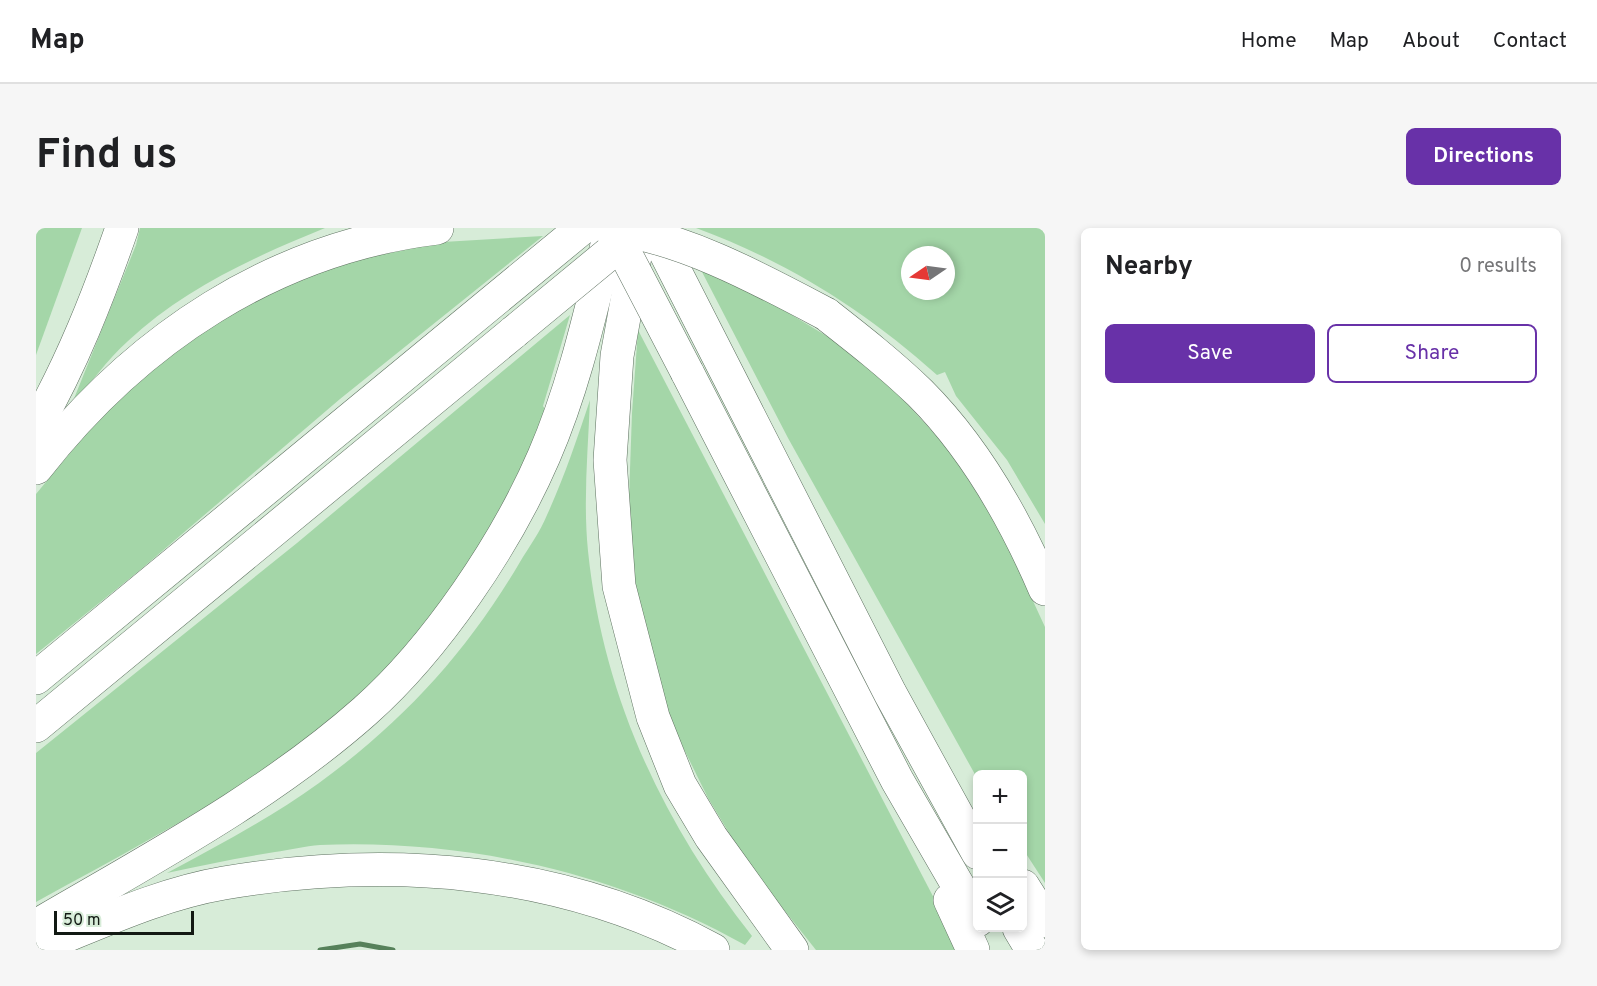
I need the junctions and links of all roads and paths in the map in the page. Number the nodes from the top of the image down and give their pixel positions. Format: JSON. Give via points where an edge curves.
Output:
{"nodes":[{"id":1,"x":122,"y":228,"type":"edge"},
{"id":2,"x":437,"y":228,"type":"edge"},
{"id":3,"x":582,"y":228,"type":"edge"},
{"id":4,"x":611,"y":228,"type":"edge"},
{"id":5,"x":640,"y":228,"type":"edge"},
{"id":6,"x":653,"y":228,"type":"edge"},
{"id":7,"x":36,"y":426,"type":"edge"},
{"id":8,"x":36,"y":468,"type":"edge"},
{"id":9,"x":1045,"y":589,"type":"edge"},
{"id":10,"x":36,"y":678,"type":"edge"},
{"id":11,"x":890,"y":693,"type":"junction"},
{"id":12,"x":36,"y":726,"type":"edge"},
{"id":13,"x":897,"y":780,"type":"junction"},
{"id":14,"x":973,"y":809,"type":"edge"},
{"id":15,"x":973,"y":844,"type":"edge"},
{"id":16,"x":1027,"y":892,"type":"edge"},
{"id":17,"x":973,"y":911,"type":"edge"},
{"id":18,"x":1045,"y":921,"type":"edge"},
{"id":19,"x":36,"y":926,"type":"edge"},
{"id":20,"x":985,"y":932,"type":"edge"},
{"id":21,"x":1023,"y":932,"type":"edge"},
{"id":22,"x":36,"y":948,"type":"edge"},
{"id":23,"x":713,"y":950,"type":"edge"},
{"id":24,"x":792,"y":950,"type":"edge"},
{"id":25,"x":973,"y":950,"type":"edge"},
{"id":26,"x":995,"y":950,"type":"edge"},
{"id":27,"x":1032,"y":950,"type":"edge"}],
"edges":[{"from":1,"to":7,"type":"highway","via":[[96,303]]},
{"from":2,"to":8,"type":"highway","via":[[391,234],[324,252],[210,307],[139,360],[59,438]]},
{"from":3,"to":10,"type":"highway"},
{"from":4,"to":9,"type":"highway","bridge":true,"via":[[715,258],[754,276],[825,314],[879,356],[921,395],[962,442],[1010,515]]},
{"from":4,"to":13,"type":"highway","bridge":true},
{"from":4,"to":19,"type":"highway","via":[[574,378],[544,456],[507,532],[422,654],[365,711],[303,761],[181,841]]},
{"from":5,"to":12,"type":"highway","bridge":true},
{"from":5,"to":24,"type":"highway","via":[[617,356],[610,460],[619,586],[653,717],[680,785],[711,837]]},
{"from":6,"to":11,"type":"highway"},
{"from":11,"to":14,"type":"highway"},
{"from":11,"to":15,"type":"highway"},
{"from":13,"to":17,"type":"highway"},
{"from":13,"to":25,"type":"highway"},
{"from":16,"to":18,"type":"highway"},
{"from":20,"to":26,"type":"highway"},
{"from":21,"to":27,"type":"highway"},
{"from":22,"to":23,"type":"highway","via":[[155,901],[223,883],[367,868],[450,871],[535,885],[608,904],[679,931]]}]}
